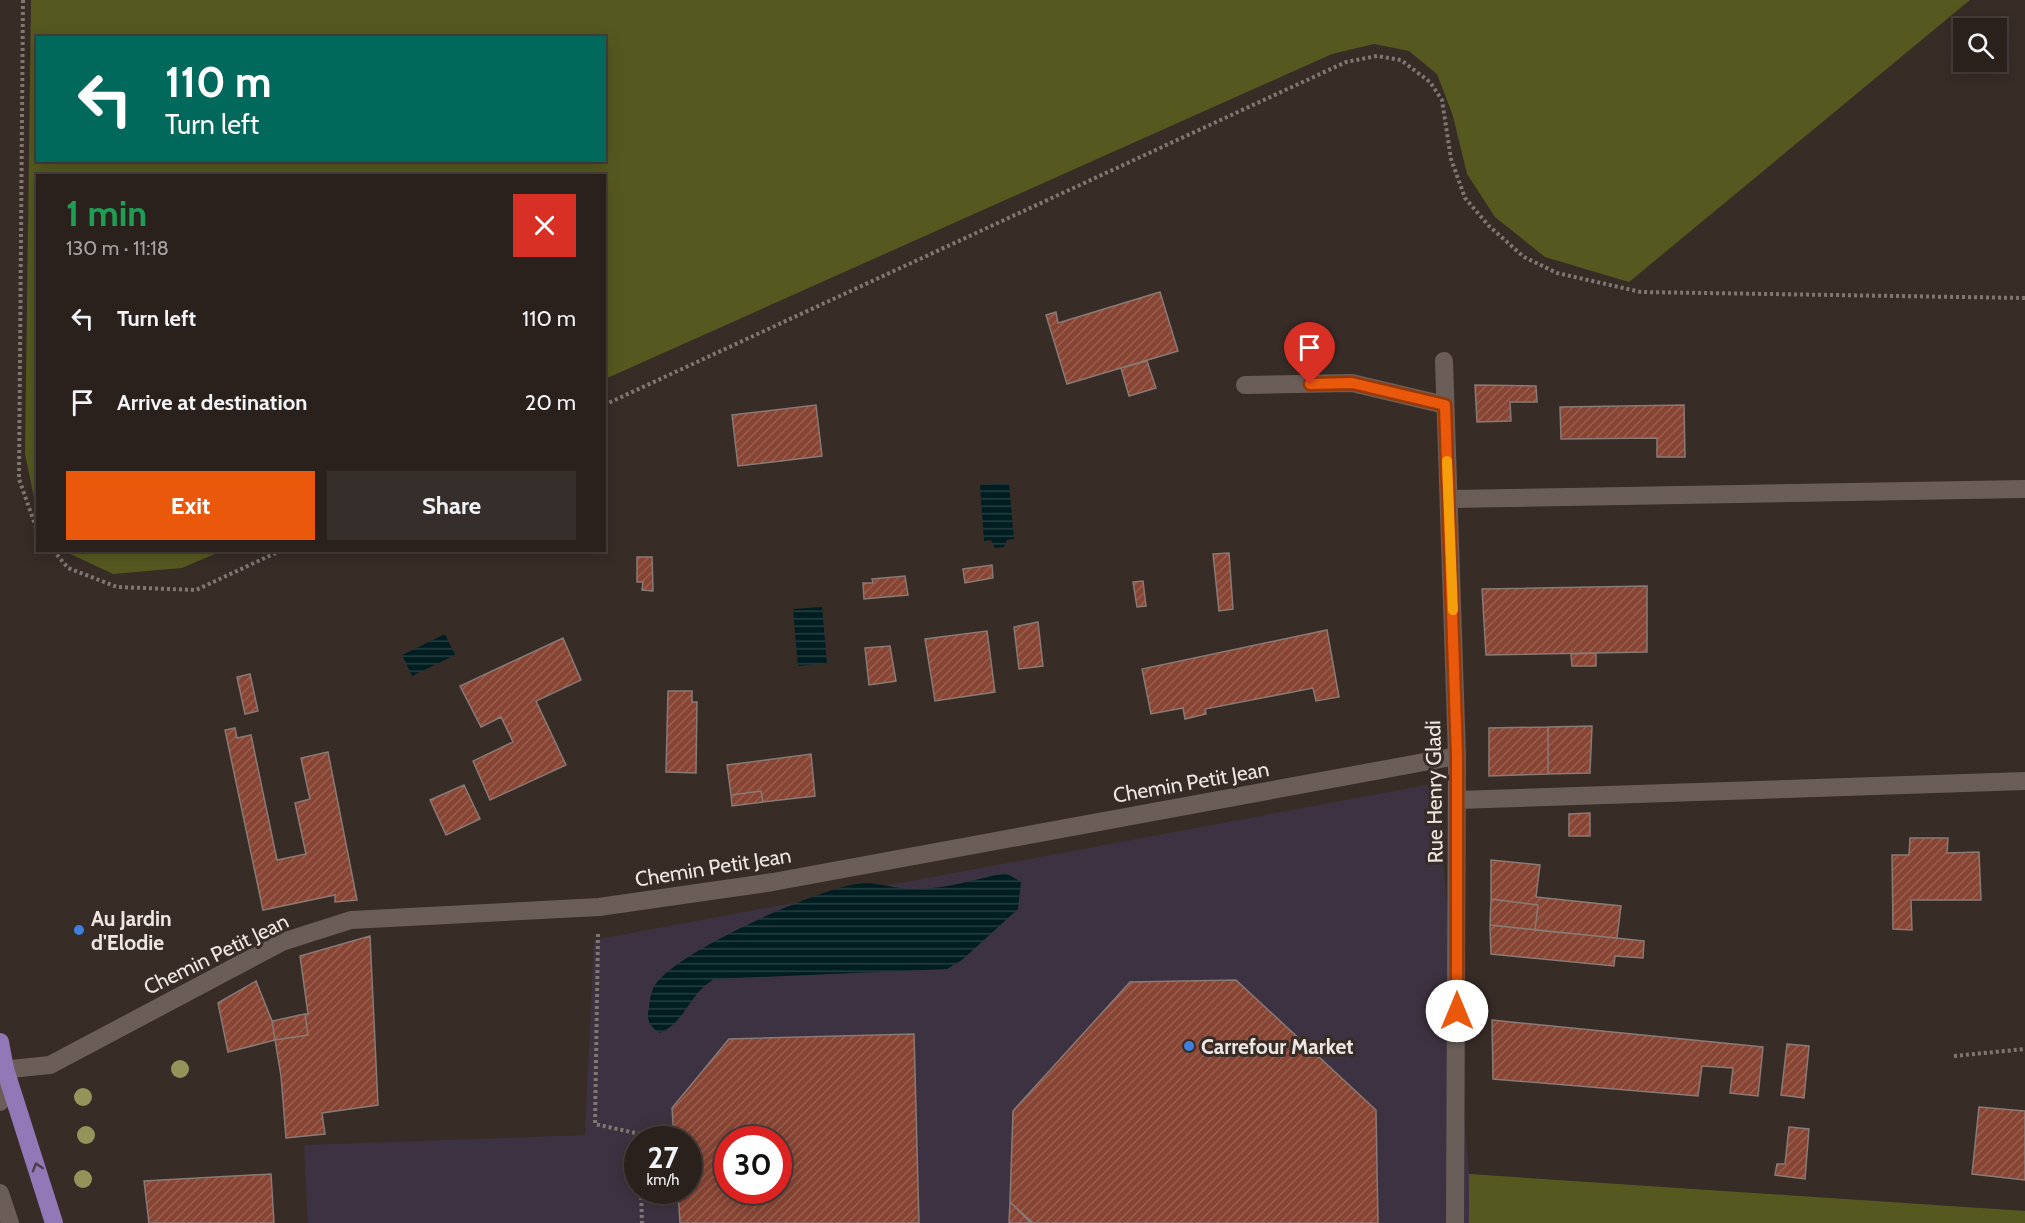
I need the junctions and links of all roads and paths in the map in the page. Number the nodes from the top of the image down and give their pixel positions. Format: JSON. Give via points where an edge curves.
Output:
{"nodes":[{"id":1,"x":23,"y":0,"type":"edge"},
{"id":2,"x":2025,"y":298,"type":"edge"},
{"id":3,"x":1444,"y":361,"type":"dead end"},
{"id":4,"x":1245,"y":385,"type":"dead end"},
{"id":5,"x":606,"y":404,"type":"edge"},
{"id":6,"x":1445,"y":405,"type":"junction"},
{"id":7,"x":2025,"y":489,"type":"edge"},
{"id":8,"x":1449,"y":499,"type":"junction"},
{"id":9,"x":36,"y":527,"type":"edge"},
{"id":10,"x":55,"y":552,"type":"edge"},
{"id":11,"x":278,"y":552,"type":"edge"},
{"id":12,"x":1457,"y":756,"type":"junction"},
{"id":13,"x":2025,"y":781,"type":"edge"},
{"id":14,"x":1458,"y":800,"type":"junction"},
{"id":15,"x":599,"y":907,"type":"junction"},
{"id":16,"x":0,"y":1042,"type":"edge"},
{"id":17,"x":2025,"y":1049,"type":"edge"},
{"id":18,"x":1954,"y":1056,"type":"dead end"},
{"id":19,"x":3,"y":1069,"type":"edge"},
{"id":20,"x":0,"y":1102,"type":"edge"},
{"id":21,"x":624,"y":1130,"type":"edge"},
{"id":22,"x":0,"y":1193,"type":"edge"},
{"id":23,"x":641,"y":1204,"type":"edge"},
{"id":24,"x":10,"y":1223,"type":"edge"},
{"id":25,"x":54,"y":1223,"type":"edge"},
{"id":26,"x":642,"y":1223,"type":"edge"},
{"id":27,"x":1455,"y":1223,"type":"edge"}],
"edges":[{"from":1,"to":9,"type":"path","via":[[19,479]]},
{"from":2,"to":5,"type":"path","via":[[1641,292],[1557,273],[1524,257],[1465,198],[1451,159],[1442,100],[1430,82],[1401,60],[1377,56],[1346,62]]},
{"from":3,"to":6,"type":"street","name":"Rue Henry Gladi"},
{"from":4,"to":6,"type":"street","via":[[1352,383]]},
{"from":6,"to":8,"type":"street","name":"Rue Henry Gladi"},
{"from":7,"to":8,"type":"street"},
{"from":8,"to":12,"type":"street","name":"Rue Henry Gladi"},
{"from":10,"to":11,"type":"path","via":[[68,568],[117,587],[196,590]]},
{"from":12,"to":14,"type":"street","name":"Rue Henry Gladi"},
{"from":12,"to":15,"type":"street","name":"Chemin Petit Jean","via":[[773,882]]},
{"from":13,"to":14,"type":"street"},
{"from":14,"to":27,"type":"street","name":"Rue Henry Gladi"},
{"from":15,"to":19,"type":"street","name":"Chemin Petit Jean","via":[[351,920],[282,942],[50,1065]]},
{"from":15,"to":21,"type":"path","via":[[595,1124]]},
{"from":16,"to":19,"type":"main road"},
{"from":17,"to":18,"type":"path"},
{"from":19,"to":20,"type":"street"},
{"from":25,"to":19,"type":"main road","one_way":true},
{"from":22,"to":24,"type":"street"},
{"from":23,"to":26,"type":"path"}]}
